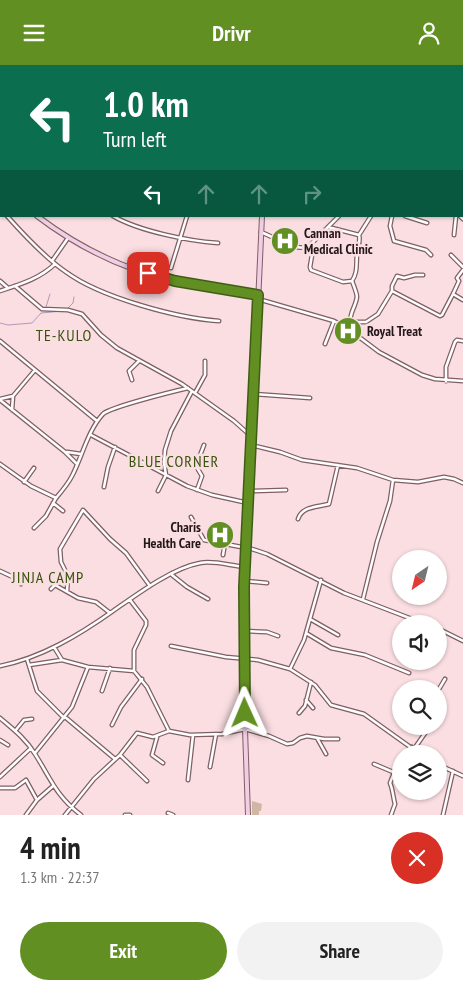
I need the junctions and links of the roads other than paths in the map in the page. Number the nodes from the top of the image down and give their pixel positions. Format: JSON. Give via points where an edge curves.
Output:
{"nodes":[{"id":1,"x":8,"y":217,"type":"edge"},
{"id":2,"x":38,"y":217,"type":"edge"},
{"id":3,"x":116,"y":217,"type":"edge"},
{"id":4,"x":188,"y":217,"type":"edge"},
{"id":5,"x":262,"y":217,"type":"edge"},
{"id":6,"x":338,"y":217,"type":"edge"},
{"id":7,"x":370,"y":217,"type":"edge"},
{"id":8,"x":392,"y":217,"type":"edge"},
{"id":9,"x":408,"y":217,"type":"edge"},
{"id":10,"x":456,"y":217,"type":"edge"},
{"id":11,"x":427,"y":223,"type":"dead end"},
{"id":12,"x":328,"y":227,"type":"junction"},
{"id":13,"x":261,"y":232,"type":"junction"},
{"id":14,"x":359,"y":235,"type":"junction"},
{"id":15,"x":454,"y":235,"type":"dead end"},
{"id":16,"x":182,"y":237,"type":"junction"},
{"id":17,"x":68,"y":238,"type":"junction"},
{"id":18,"x":218,"y":243,"type":"dead end"},
{"id":19,"x":307,"y":248,"type":"junction"},
{"id":20,"x":431,"y":255,"type":"dead end"},
{"id":21,"x":451,"y":255,"type":"dead end"},
{"id":22,"x":52,"y":261,"type":"junction"},
{"id":23,"x":55,"y":264,"type":"junction"},
{"id":24,"x":172,"y":268,"type":"dead end"},
{"id":25,"x":463,"y":269,"type":"edge"},
{"id":26,"x":423,"y":275,"type":"dead end"},
{"id":27,"x":0,"y":281,"type":"edge"},
{"id":28,"x":352,"y":281,"type":"junction"},
{"id":29,"x":15,"y":286,"type":"junction"},
{"id":30,"x":8,"y":289,"type":"junction"},
{"id":31,"x":0,"y":291,"type":"edge"},
{"id":32,"x":392,"y":291,"type":"junction"},
{"id":33,"x":453,"y":294,"type":"junction"},
{"id":34,"x":258,"y":297,"type":"junction"},
{"id":35,"x":463,"y":300,"type":"edge"},
{"id":36,"x":219,"y":321,"type":"dead end"},
{"id":37,"x":334,"y":321,"type":"junction"},
{"id":38,"x":350,"y":323,"type":"junction"},
{"id":39,"x":347,"y":328,"type":"junction"},
{"id":40,"x":0,"y":341,"type":"edge"},
{"id":41,"x":463,"y":341,"type":"edge"},
{"id":42,"x":325,"y":344,"type":"dead end"},
{"id":43,"x":139,"y":361,"type":"junction"},
{"id":44,"x":205,"y":361,"type":"dead end"},
{"id":45,"x":35,"y":370,"type":"junction"},
{"id":46,"x":132,"y":380,"type":"dead end"},
{"id":47,"x":446,"y":381,"type":"junction"},
{"id":48,"x":463,"y":381,"type":"edge"},
{"id":49,"x":188,"y":388,"type":"junction"},
{"id":50,"x":193,"y":392,"type":"junction"},
{"id":51,"x":253,"y":394,"type":"junction"},
{"id":52,"x":13,"y":396,"type":"junction"},
{"id":53,"x":310,"y":398,"type":"dead end"},
{"id":54,"x":0,"y":400,"type":"edge"},
{"id":55,"x":12,"y":409,"type":"junction"},
{"id":56,"x":97,"y":421,"type":"junction"},
{"id":57,"x":91,"y":435,"type":"junction"},
{"id":58,"x":252,"y":437,"type":"junction"},
{"id":59,"x":204,"y":445,"type":"dead end"},
{"id":60,"x":251,"y":445,"type":"junction"},
{"id":61,"x":115,"y":447,"type":"junction"},
{"id":62,"x":65,"y":452,"type":"junction"},
{"id":63,"x":81,"y":453,"type":"junction"},
{"id":64,"x":77,"y":464,"type":"junction"},
{"id":65,"x":0,"y":465,"type":"edge"},
{"id":66,"x":338,"y":465,"type":"junction"},
{"id":67,"x":34,"y":467,"type":"dead end"},
{"id":68,"x":166,"y":475,"type":"junction"},
{"id":69,"x":393,"y":480,"type":"junction"},
{"id":70,"x":24,"y":482,"type":"junction"},
{"id":71,"x":463,"y":483,"type":"edge"},
{"id":72,"x":104,"y":487,"type":"dead end"},
{"id":73,"x":197,"y":490,"type":"junction"},
{"id":74,"x":286,"y":490,"type":"dead end"},
{"id":75,"x":158,"y":491,"type":"dead end"},
{"id":76,"x":248,"y":491,"type":"junction"},
{"id":77,"x":56,"y":498,"type":"junction"},
{"id":78,"x":53,"y":503,"type":"junction"},
{"id":79,"x":248,"y":503,"type":"junction"},
{"id":80,"x":63,"y":511,"type":"dead end"},
{"id":81,"x":191,"y":517,"type":"dead end"},
{"id":82,"x":298,"y":519,"type":"dead end"},
{"id":83,"x":34,"y":528,"type":"dead end"},
{"id":84,"x":224,"y":543,"type":"junction"},
{"id":85,"x":246,"y":548,"type":"junction"},
{"id":86,"x":223,"y":555,"type":"dead end"},
{"id":87,"x":245,"y":567,"type":"junction"},
{"id":88,"x":0,"y":571,"type":"edge"},
{"id":89,"x":172,"y":575,"type":"junction"},
{"id":90,"x":245,"y":580,"type":"junction"},
{"id":91,"x":320,"y":580,"type":"junction"},
{"id":92,"x":21,"y":583,"type":"dead end"},
{"id":93,"x":267,"y":583,"type":"dead end"},
{"id":94,"x":150,"y":586,"type":"junction"},
{"id":95,"x":51,"y":589,"type":"dead end"},
{"id":96,"x":67,"y":591,"type":"junction"},
{"id":97,"x":130,"y":599,"type":"junction"},
{"id":98,"x":208,"y":599,"type":"dead end"},
{"id":99,"x":363,"y":599,"type":"junction"},
{"id":100,"x":110,"y":613,"type":"junction"},
{"id":101,"x":403,"y":615,"type":"edge"},
{"id":102,"x":310,"y":619,"type":"junction"},
{"id":103,"x":244,"y":631,"type":"junction"},
{"id":104,"x":306,"y":633,"type":"junction"},
{"id":105,"x":447,"y":633,"type":"edge"},
{"id":106,"x":338,"y":635,"type":"dead end"},
{"id":107,"x":278,"y":636,"type":"dead end"},
{"id":108,"x":463,"y":641,"type":"edge"},
{"id":109,"x":54,"y":647,"type":"junction"},
{"id":110,"x":171,"y":647,"type":"dead end"},
{"id":111,"x":244,"y":658,"type":"junction"},
{"id":112,"x":27,"y":659,"type":"junction"},
{"id":113,"x":62,"y":660,"type":"junction"},
{"id":114,"x":29,"y":665,"type":"junction"},
{"id":115,"x":0,"y":666,"type":"edge"},
{"id":116,"x":88,"y":667,"type":"junction"},
{"id":117,"x":110,"y":668,"type":"junction"},
{"id":118,"x":290,"y":669,"type":"junction"},
{"id":119,"x":134,"y":671,"type":"junction"},
{"id":120,"x":409,"y":673,"type":"dead end"},
{"id":121,"x":142,"y":679,"type":"junction"},
{"id":122,"x":311,"y":681,"type":"junction"},
{"id":123,"x":102,"y":691,"type":"dead end"},
{"id":124,"x":306,"y":700,"type":"junction"},
{"id":125,"x":313,"y":708,"type":"dead end"},
{"id":126,"x":299,"y":713,"type":"dead end"},
{"id":127,"x":65,"y":717,"type":"junction"},
{"id":128,"x":0,"y":718,"type":"edge"},
{"id":129,"x":32,"y":719,"type":"dead end"},
{"id":130,"x":112,"y":725,"type":"dead end"},
{"id":131,"x":245,"y":729,"type":"junction"},
{"id":132,"x":15,"y":731,"type":"junction"},
{"id":133,"x":169,"y":731,"type":"junction"},
{"id":134,"x":216,"y":734,"type":"junction"},
{"id":135,"x":193,"y":735,"type":"junction"},
{"id":136,"x":423,"y":735,"type":"edge"},
{"id":137,"x":157,"y":737,"type":"junction"},
{"id":138,"x":317,"y":737,"type":"junction"},
{"id":139,"x":338,"y":739,"type":"dead end"},
{"id":140,"x":0,"y":740,"type":"edge"},
{"id":141,"x":8,"y":745,"type":"dead end"},
{"id":142,"x":409,"y":745,"type":"edge"},
{"id":143,"x":415,"y":745,"type":"edge"},
{"id":144,"x":31,"y":748,"type":"junction"},
{"id":145,"x":35,"y":753,"type":"junction"},
{"id":146,"x":326,"y":754,"type":"dead end"},
{"id":147,"x":120,"y":755,"type":"junction"},
{"id":148,"x":116,"y":760,"type":"junction"},
{"id":149,"x":163,"y":763,"type":"dead end"},
{"id":150,"x":374,"y":764,"type":"dead end"},
{"id":151,"x":210,"y":767,"type":"dead end"},
{"id":152,"x":447,"y":768,"type":"edge"},
{"id":153,"x":392,"y":771,"type":"edge"},
{"id":154,"x":453,"y":771,"type":"junction"},
{"id":155,"x":463,"y":775,"type":"edge"},
{"id":156,"x":0,"y":777,"type":"edge"},
{"id":157,"x":188,"y":780,"type":"dead end"},
{"id":158,"x":147,"y":781,"type":"dead end"},
{"id":159,"x":53,"y":786,"type":"junction"},
{"id":160,"x":0,"y":788,"type":"edge"},
{"id":161,"x":37,"y":800,"type":"junction"},
{"id":162,"x":394,"y":800,"type":"edge"},
{"id":163,"x":72,"y":808,"type":"junction"},
{"id":164,"x":168,"y":813,"type":"dead end"},
{"id":165,"x":26,"y":815,"type":"edge"},
{"id":166,"x":66,"y":815,"type":"edge"},
{"id":167,"x":81,"y":815,"type":"edge"},
{"id":168,"x":125,"y":815,"type":"edge"},
{"id":169,"x":130,"y":815,"type":"edge"},
{"id":170,"x":173,"y":815,"type":"edge"},
{"id":171,"x":248,"y":815,"type":"edge"},
{"id":172,"x":391,"y":815,"type":"edge"},
{"id":173,"x":443,"y":815,"type":"edge"}],
"edges":[{"from":1,"to":22,"type":"street"},
{"from":2,"to":17,"type":"street"},
{"from":3,"to":16,"type":"street"},
{"from":4,"to":16,"type":"street"},
{"from":5,"to":13,"type":"street"},
{"from":6,"to":12,"type":"street"},
{"from":7,"to":14,"type":"street"},
{"from":8,"to":20,"type":"street","via":[[390,226],[394,241],[426,250]]},
{"from":9,"to":11,"type":"street"},
{"from":10,"to":15,"type":"street"},
{"from":12,"to":14,"type":"street"},
{"from":12,"to":19,"type":"street"},
{"from":13,"to":19,"type":"street","via":[[294,247]]},
{"from":13,"to":34,"type":"street"},
{"from":14,"to":28,"type":"street","via":[[361,241]]},
{"from":16,"to":18,"type":"street"},
{"from":16,"to":24,"type":"street"},
{"from":17,"to":22,"type":"street"},
{"from":17,"to":34,"type":"street","via":[[116,263],[160,277]]},
{"from":19,"to":28,"type":"street","via":[[312,255],[312,270],[343,282]]},
{"from":21,"to":25,"type":"street"},
{"from":22,"to":23,"type":"street"},
{"from":23,"to":29,"type":"street","via":[[40,276]]},
{"from":23,"to":36,"type":"street","via":[[78,280],[123,300],[198,319]]},
{"from":25,"to":33,"type":"street"},
{"from":26,"to":32,"type":"street","via":[[397,276]]},
{"from":27,"to":30,"type":"street"},
{"from":28,"to":38,"type":"street","via":[[358,297]]},
{"from":29,"to":30,"type":"street"},
{"from":29,"to":43,"type":"street","via":[[42,309],[82,314],[101,335]]},
{"from":30,"to":31,"type":"street"},
{"from":32,"to":33,"type":"street","via":[[441,316]]},
{"from":32,"to":38,"type":"street","via":[[378,314],[366,322]]},
{"from":33,"to":35,"type":"street"},
{"from":34,"to":37,"type":"street"},
{"from":34,"to":51,"type":"street"},
{"from":37,"to":39,"type":"street"},
{"from":37,"to":42,"type":"street"},
{"from":38,"to":39,"type":"street"},
{"from":39,"to":47,"type":"street","via":[[391,359],[422,375]]},
{"from":40,"to":45,"type":"street"},
{"from":41,"to":47,"type":"street","via":[[455,342],[446,367]]},
{"from":43,"to":46,"type":"street","via":[[129,371]]},
{"from":43,"to":49,"type":"street"},
{"from":44,"to":50,"type":"street","via":[[205,375]]},
{"from":45,"to":52,"type":"street"},
{"from":45,"to":56,"type":"street"},
{"from":47,"to":48,"type":"street"},
{"from":49,"to":50,"type":"street"},
{"from":49,"to":56,"type":"street","via":[[107,411]]},
{"from":50,"to":58,"type":"street"},
{"from":50,"to":68,"type":"street","via":[[166,445]]},
{"from":51,"to":53,"type":"street"},
{"from":51,"to":58,"type":"street"},
{"from":52,"to":54,"type":"street"},
{"from":52,"to":55,"type":"street"},
{"from":54,"to":55,"type":"street"},
{"from":55,"to":62,"type":"street"},
{"from":56,"to":57,"type":"street"},
{"from":57,"to":61,"type":"street"},
{"from":57,"to":63,"type":"street"},
{"from":58,"to":60,"type":"street"},
{"from":59,"to":73,"type":"street","via":[[196,466],[202,476]]},
{"from":60,"to":66,"type":"street","via":[[302,460]]},
{"from":60,"to":76,"type":"street"},
{"from":61,"to":68,"type":"street"},
{"from":61,"to":72,"type":"street"},
{"from":62,"to":63,"type":"street"},
{"from":62,"to":64,"type":"street"},
{"from":63,"to":64,"type":"street"},
{"from":64,"to":77,"type":"street"},
{"from":65,"to":70,"type":"street"},
{"from":66,"to":69,"type":"street"},
{"from":66,"to":82,"type":"street","via":[[328,505],[304,511]]},
{"from":67,"to":70,"type":"street"},
{"from":68,"to":73,"type":"street"},
{"from":68,"to":75,"type":"street"},
{"from":69,"to":71,"type":"street","via":[[418,482],[444,477]]},
{"from":69,"to":99,"type":"street"},
{"from":70,"to":77,"type":"street"},
{"from":73,"to":79,"type":"street"},
{"from":74,"to":76,"type":"street"},
{"from":76,"to":79,"type":"street"},
{"from":77,"to":78,"type":"street"},
{"from":78,"to":80,"type":"street"},
{"from":78,"to":83,"type":"street"},
{"from":79,"to":85,"type":"street"},
{"from":81,"to":84,"type":"street","via":[[202,539]]},
{"from":84,"to":85,"type":"street"},
{"from":84,"to":86,"type":"street"},
{"from":85,"to":87,"type":"street"},
{"from":85,"to":91,"type":"street","via":[[267,554]]},
{"from":87,"to":89,"type":"street","via":[[202,562]]},
{"from":87,"to":90,"type":"street"},
{"from":88,"to":92,"type":"street"},
{"from":89,"to":94,"type":"street"},
{"from":89,"to":98,"type":"street"},
{"from":90,"to":93,"type":"street"},
{"from":90,"to":103,"type":"street"},
{"from":91,"to":99,"type":"street"},
{"from":91,"to":102,"type":"street"},
{"from":94,"to":96,"type":"street","via":[[126,553],[82,510],[60,549],[61,562],[68,576]]},
{"from":94,"to":97,"type":"street"},
{"from":95,"to":96,"type":"street","via":[[55,585]]},
{"from":96,"to":100,"type":"street","via":[[78,598],[96,602]]},
{"from":97,"to":100,"type":"street"},
{"from":97,"to":119,"type":"street","via":[[146,621],[134,650]]},
{"from":99,"to":101,"type":"street"},
{"from":100,"to":109,"type":"street"},
{"from":102,"to":104,"type":"street"},
{"from":102,"to":106,"type":"street"},
{"from":103,"to":107,"type":"street"},
{"from":103,"to":111,"type":"street"},
{"from":104,"to":118,"type":"street"},
{"from":104,"to":120,"type":"street","via":[[326,646],[365,655]]},
{"from":105,"to":108,"type":"street"},
{"from":109,"to":112,"type":"street"},
{"from":109,"to":113,"type":"street"},
{"from":110,"to":111,"type":"street"},
{"from":111,"to":118,"type":"street"},
{"from":111,"to":131,"type":"street"},
{"from":112,"to":114,"type":"street"},
{"from":112,"to":115,"type":"street"},
{"from":113,"to":114,"type":"street"},
{"from":113,"to":116,"type":"street"},
{"from":114,"to":127,"type":"street","via":[[38,691]]},
{"from":116,"to":117,"type":"street"},
{"from":116,"to":127,"type":"street"},
{"from":117,"to":119,"type":"street"},
{"from":117,"to":123,"type":"street"},
{"from":118,"to":122,"type":"street"},
{"from":119,"to":121,"type":"street"},
{"from":121,"to":130,"type":"street"},
{"from":121,"to":133,"type":"street"},
{"from":122,"to":124,"type":"street"},
{"from":122,"to":142,"type":"street","via":[[331,705],[364,714]]},
{"from":124,"to":125,"type":"street"},
{"from":124,"to":126,"type":"street"},
{"from":127,"to":145,"type":"street"},
{"from":127,"to":148,"type":"street"},
{"from":128,"to":132,"type":"street"},
{"from":129,"to":132,"type":"street","via":[[24,720]]},
{"from":131,"to":134,"type":"street"},
{"from":131,"to":138,"type":"street","via":[[287,744],[302,737]]},
{"from":131,"to":171,"type":"street"},
{"from":132,"to":144,"type":"street"},
{"from":133,"to":135,"type":"street"},
{"from":133,"to":137,"type":"street"},
{"from":134,"to":135,"type":"street"},
{"from":134,"to":151,"type":"street"},
{"from":135,"to":157,"type":"street"},
{"from":136,"to":143,"type":"street"},
{"from":137,"to":147,"type":"street","via":[[136,733]]},
{"from":137,"to":149,"type":"street","via":[[152,755]]},
{"from":138,"to":139,"type":"street"},
{"from":138,"to":146,"type":"street"},
{"from":140,"to":141,"type":"street"},
{"from":144,"to":145,"type":"street"},
{"from":144,"to":156,"type":"street"},
{"from":145,"to":159,"type":"street"},
{"from":147,"to":148,"type":"street"},
{"from":147,"to":158,"type":"street"},
{"from":148,"to":163,"type":"street","via":[[94,779]]},
{"from":150,"to":153,"type":"street"},
{"from":152,"to":154,"type":"street"},
{"from":154,"to":155,"type":"street"},
{"from":154,"to":173,"type":"street"},
{"from":159,"to":161,"type":"street"},
{"from":159,"to":163,"type":"street"},
{"from":160,"to":161,"type":"street","via":[[15,788],[26,779]]},
{"from":161,"to":165,"type":"street"},
{"from":162,"to":172,"type":"street"},
{"from":163,"to":166,"type":"street"},
{"from":163,"to":167,"type":"street"},
{"from":164,"to":170,"type":"street"},
{"from":168,"to":169,"type":"street"}]}
